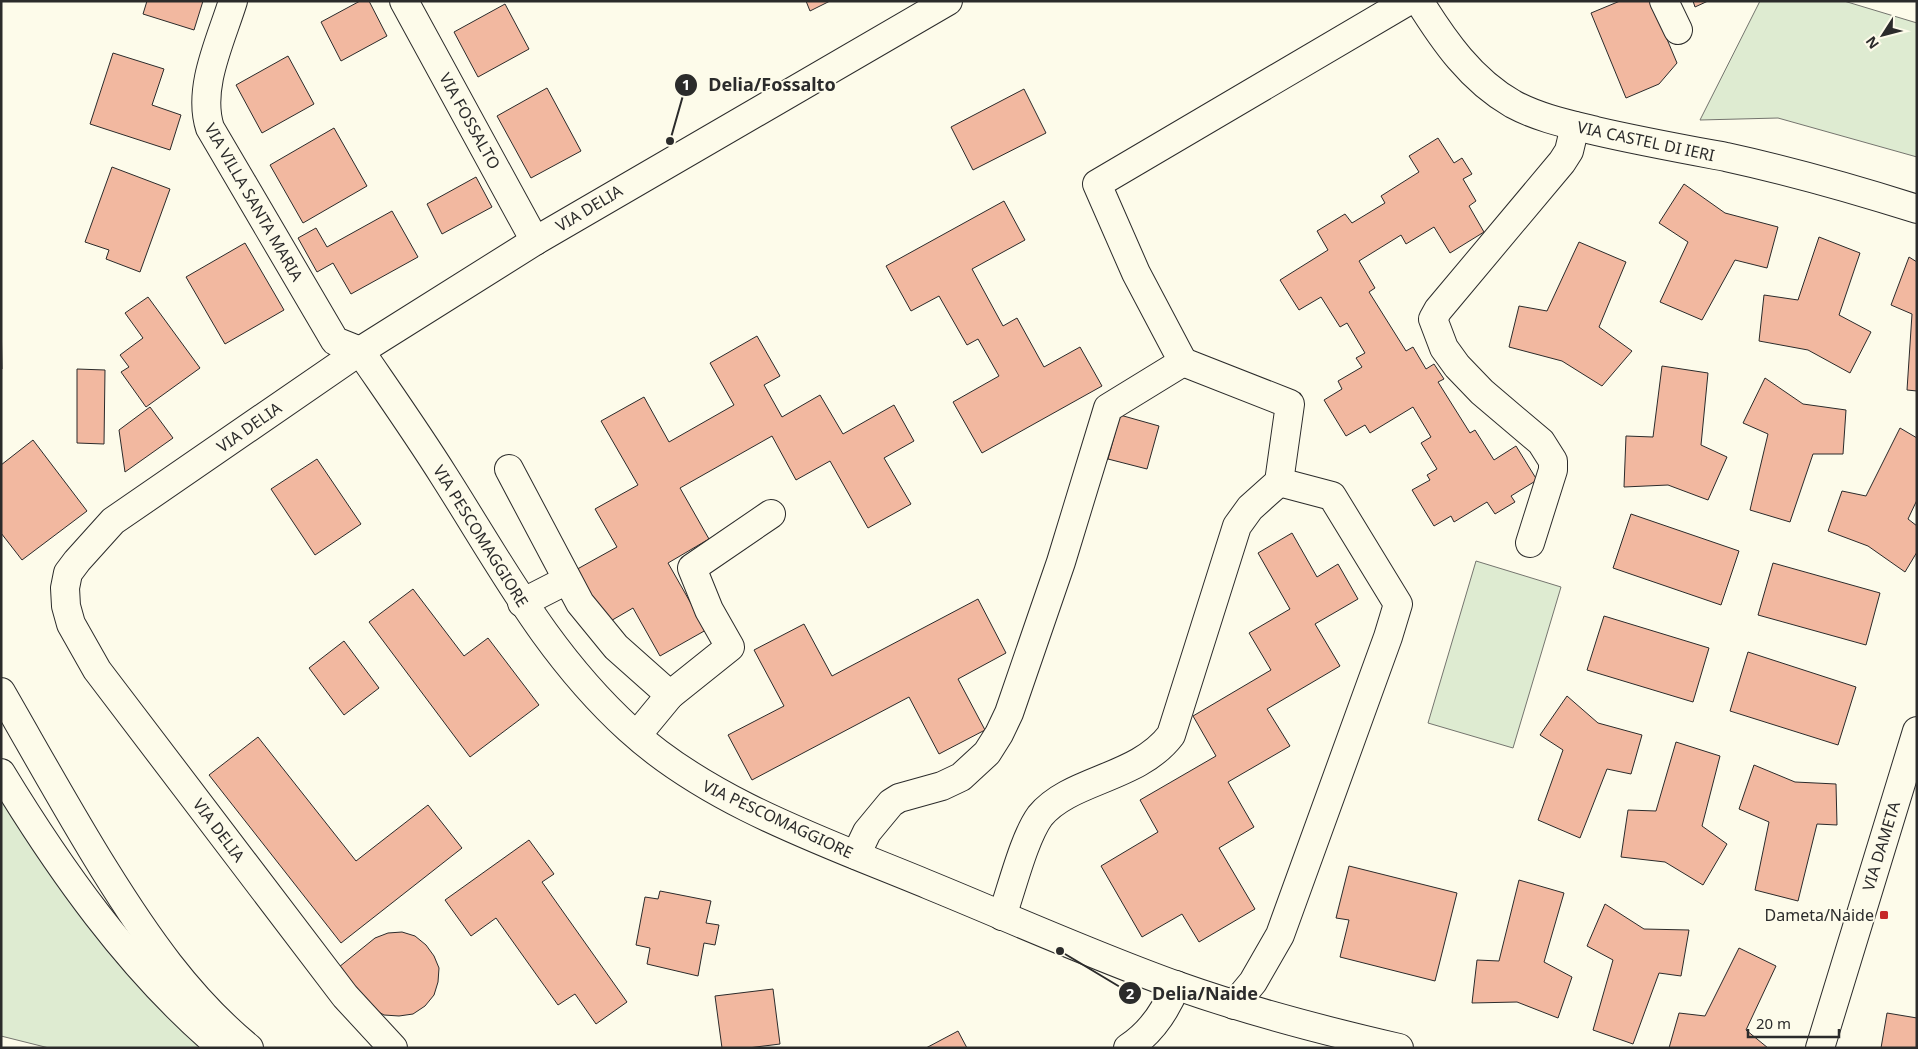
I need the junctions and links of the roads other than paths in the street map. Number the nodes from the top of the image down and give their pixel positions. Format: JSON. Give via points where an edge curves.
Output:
{"nodes":[{"id":1,"x":233,"y":1,"type":"edge"},
{"id":2,"x":404,"y":1,"type":"edge"},
{"id":3,"x":948,"y":1,"type":"edge"},
{"id":4,"x":1408,"y":1,"type":"edge"},
{"id":5,"x":1419,"y":1,"type":"edge"},
{"id":6,"x":1664,"y":1,"type":"edge"},
{"id":7,"x":1678,"y":30,"type":"dead end"},
{"id":8,"x":1575,"y":126,"type":"junction"},
{"id":9,"x":1917,"y":209,"type":"edge"},
{"id":10,"x":535,"y":241,"type":"junction"},
{"id":11,"x":360,"y":351,"type":"junction"},
{"id":12,"x":1183,"y":362,"type":"junction"},
{"id":13,"x":509,"y":470,"type":"dead end"},
{"id":14,"x":1280,"y":482,"type":"junction"},
{"id":15,"x":771,"y":514,"type":"dead end"},
{"id":16,"x":1530,"y":543,"type":"dead end"},
{"id":17,"x":567,"y":580,"type":"junction"},
{"id":18,"x":522,"y":603,"type":"junction"},
{"id":19,"x":1,"y":692,"type":"edge"},
{"id":20,"x":670,"y":695,"type":"junction"},
{"id":21,"x":1917,"y":731,"type":"edge"},
{"id":22,"x":637,"y":735,"type":"junction"},
{"id":23,"x":1,"y":774,"type":"edge"},
{"id":24,"x":856,"y":855,"type":"junction"},
{"id":25,"x":1002,"y":916,"type":"junction"},
{"id":26,"x":1176,"y":985,"type":"junction"},
{"id":27,"x":1234,"y":1005,"type":"junction"},
{"id":28,"x":223,"y":1048,"type":"edge"},
{"id":29,"x":249,"y":1048,"type":"edge"},
{"id":30,"x":393,"y":1048,"type":"edge"},
{"id":31,"x":1128,"y":1048,"type":"edge"},
{"id":32,"x":1399,"y":1048,"type":"edge"},
{"id":33,"x":1820,"y":1048,"type":"edge"}],
"edges":[{"from":1,"to":11,"type":"main road","name":"VIA VILLA SANTA MARIA","via":[[206,88],[205,109],[210,128],[335,342]]},
{"from":2,"to":10,"type":"main road","name":"VIA FOSSALTO"},
{"from":3,"to":10,"type":"main road","name":"VIA DELIA"},
{"from":4,"to":12,"type":"main road","via":[[1097,184],[1136,273]]},
{"from":5,"to":8,"type":"main road","name":"VIA CASTEL DI IERI","via":[[1449,48],[1501,96],[1548,118]]},
{"from":6,"to":7,"type":"main road"},
{"from":8,"to":9,"type":"main road","name":"VIA CASTEL DI IERI","via":[[1729,158],[1861,191]]},
{"from":8,"to":16,"type":"main road","via":[[1569,151],[1562,162],[1433,319],[1444,348],[1457,366],[1482,392],[1542,442],[1553,461]]},
{"from":10,"to":11,"type":"main road","name":"VIA DELIA"},
{"from":11,"to":18,"type":"main road","name":"VIA PESCOMAGGIORE","via":[[443,474]]},
{"from":11,"to":30,"type":"main road","name":"VIA DELIA","via":[[113,522],[68,573],[65,588],[71,624],[113,693],[345,996]]},
{"from":12,"to":14,"type":"main road","via":[[1290,404]]},
{"from":12,"to":24,"type":"main road","via":[[1108,408],[1061,562],[1009,713],[987,753],[961,777],[891,803],[867,832]]},
{"from":13,"to":17,"type":"main road"},
{"from":14,"to":25,"type":"main road","via":[[1250,508],[1237,526],[1171,735],[1162,747],[1139,763],[1050,806],[1035,825]]},
{"from":14,"to":27,"type":"main road","via":[[1332,496],[1398,604],[1280,935],[1253,982]]},
{"from":15,"to":20,"type":"main road","via":[[692,568],[730,647]]},
{"from":17,"to":18,"type":"main road"},
{"from":17,"to":20,"type":"main road","via":[[580,603],[616,646]]},
{"from":18,"to":22,"type":"main road","name":"VIA PESCOMAGGIORE","via":[[567,664]]},
{"from":19,"to":29,"type":"main road","via":[[68,810],[146,935],[191,993]]},
{"from":20,"to":22,"type":"main road"},
{"from":21,"to":33,"type":"main road","name":"VIA DAMETA"},
{"from":22,"to":24,"type":"main road","name":"VIA PESCOMAGGIORE","via":[[706,787]]},
{"from":23,"to":28,"type":"main road","via":[[116,939],[176,1007]]},
{"from":24,"to":25,"type":"main road","name":"VIA PESCOMAGGIORE"},
{"from":25,"to":26,"type":"main road","name":"VIA PESCOMAGGIORE"},
{"from":26,"to":27,"type":"main road","name":"VIA PESCOMAGGIORE"},
{"from":26,"to":31,"type":"main road","via":[[1164,1013],[1144,1036]]},
{"from":27,"to":32,"type":"main road","name":"VIA PESCOMAGGIORE","via":[[1327,1032]]}]}
